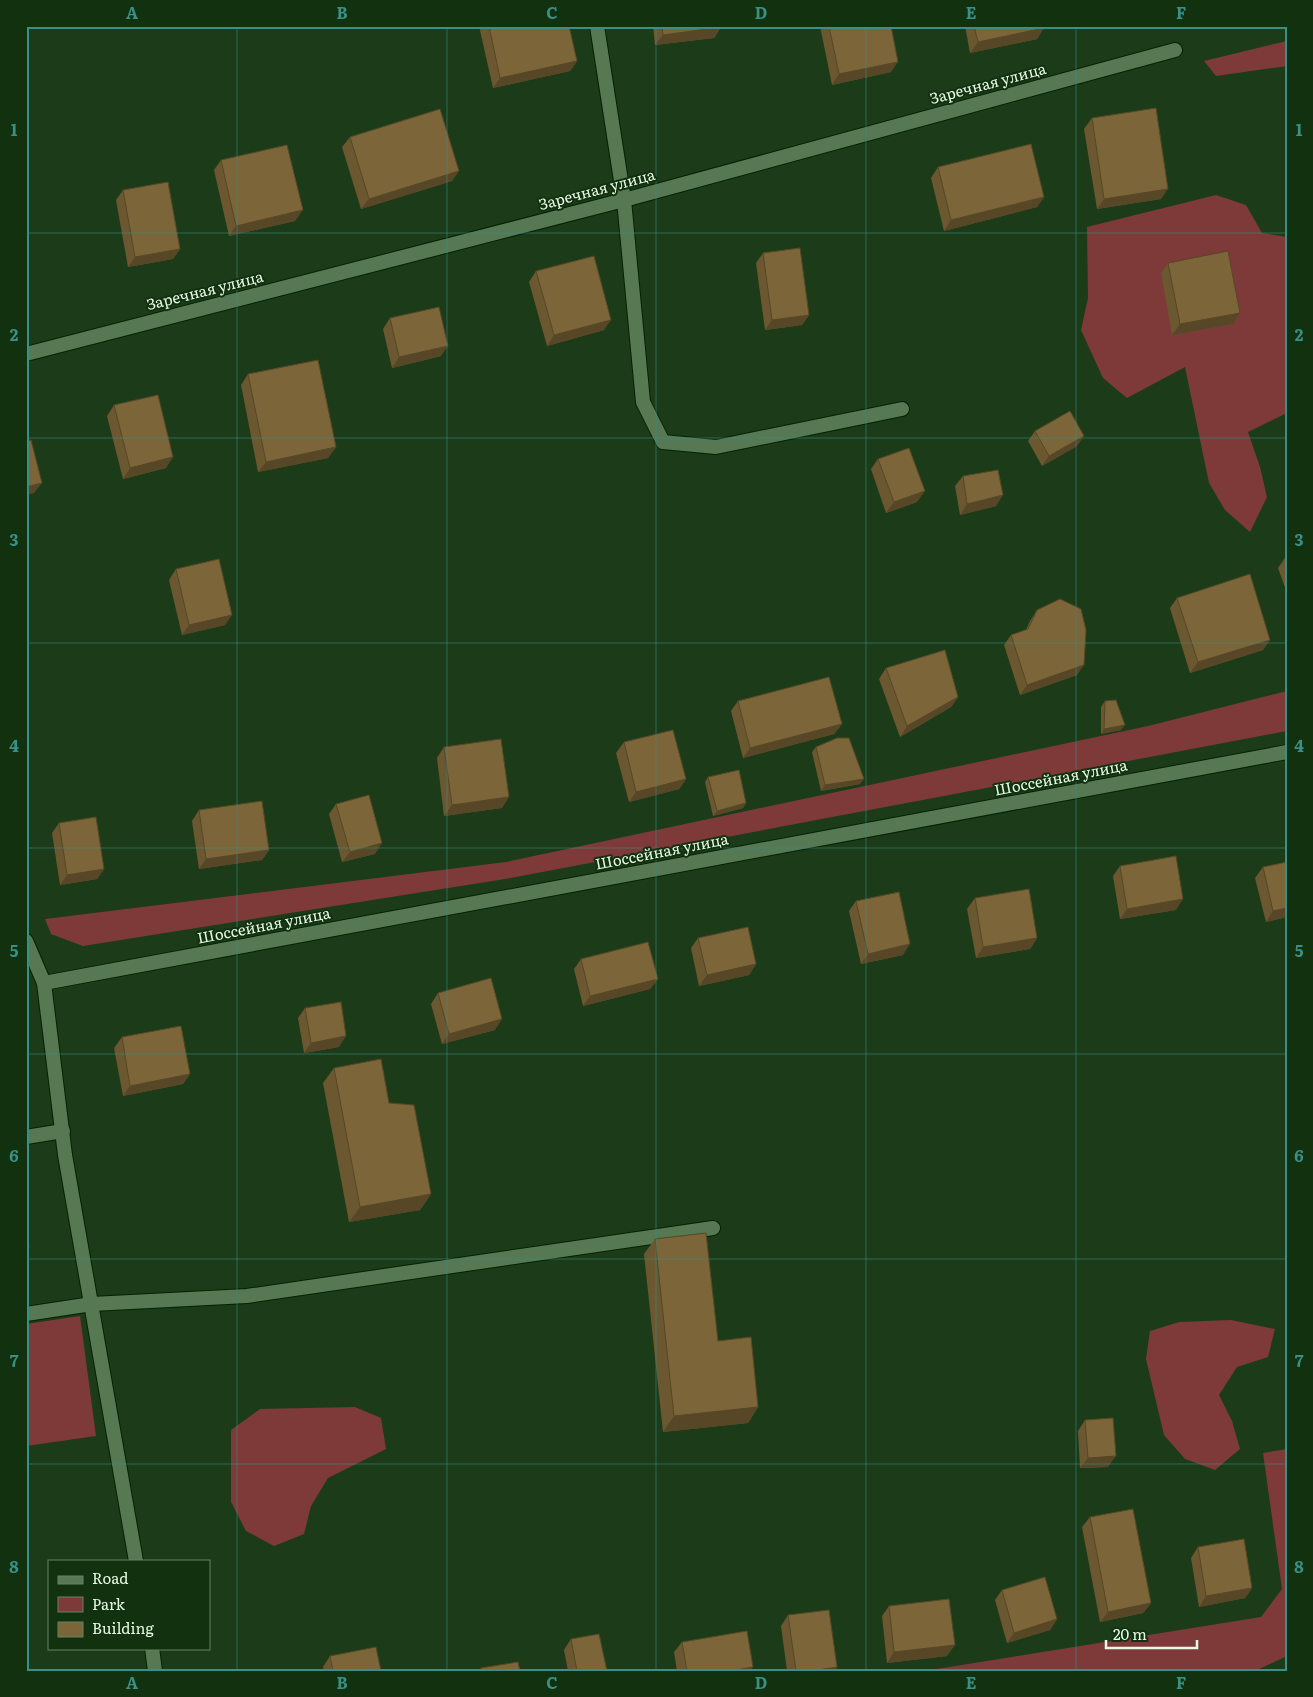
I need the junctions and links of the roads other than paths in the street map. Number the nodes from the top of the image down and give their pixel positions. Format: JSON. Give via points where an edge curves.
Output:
{"nodes":[{"id":1,"x":597,"y":26,"type":"edge"},
{"id":2,"x":1174,"y":50,"type":"dead end"},
{"id":3,"x":624,"y":200,"type":"junction"},
{"id":4,"x":26,"y":354,"type":"edge"},
{"id":5,"x":902,"y":409,"type":"dead end"},
{"id":6,"x":1287,"y":752,"type":"edge"},
{"id":7,"x":26,"y":941,"type":"edge"},
{"id":8,"x":44,"y":983,"type":"junction"},
{"id":9,"x":63,"y":1131,"type":"junction"},
{"id":10,"x":26,"y":1137,"type":"edge"},
{"id":11,"x":713,"y":1228,"type":"dead end"},
{"id":12,"x":92,"y":1304,"type":"junction"},
{"id":13,"x":26,"y":1314,"type":"edge"},
{"id":14,"x":136,"y":1560,"type":"edge"},
{"id":15,"x":152,"y":1650,"type":"edge"},
{"id":16,"x":155,"y":1671,"type":"edge"}],
"edges":[{"from":1,"to":3,"type":"street"},
{"from":2,"to":3,"type":"street","name":"Заречная улица"},
{"from":3,"to":4,"type":"street","name":"Заречная улица"},
{"from":3,"to":5,"type":"street","via":[[643,402],[664,442],[716,447]]},
{"from":6,"to":8,"type":"street","name":"Шоссейная улица"},
{"from":7,"to":8,"type":"street"},
{"from":8,"to":9,"type":"street"},
{"from":9,"to":10,"type":"street"},
{"from":9,"to":12,"type":"street"},
{"from":11,"to":12,"type":"street","via":[[247,1296]]},
{"from":12,"to":13,"type":"street"},
{"from":12,"to":14,"type":"street"},
{"from":15,"to":16,"type":"street"}]}
